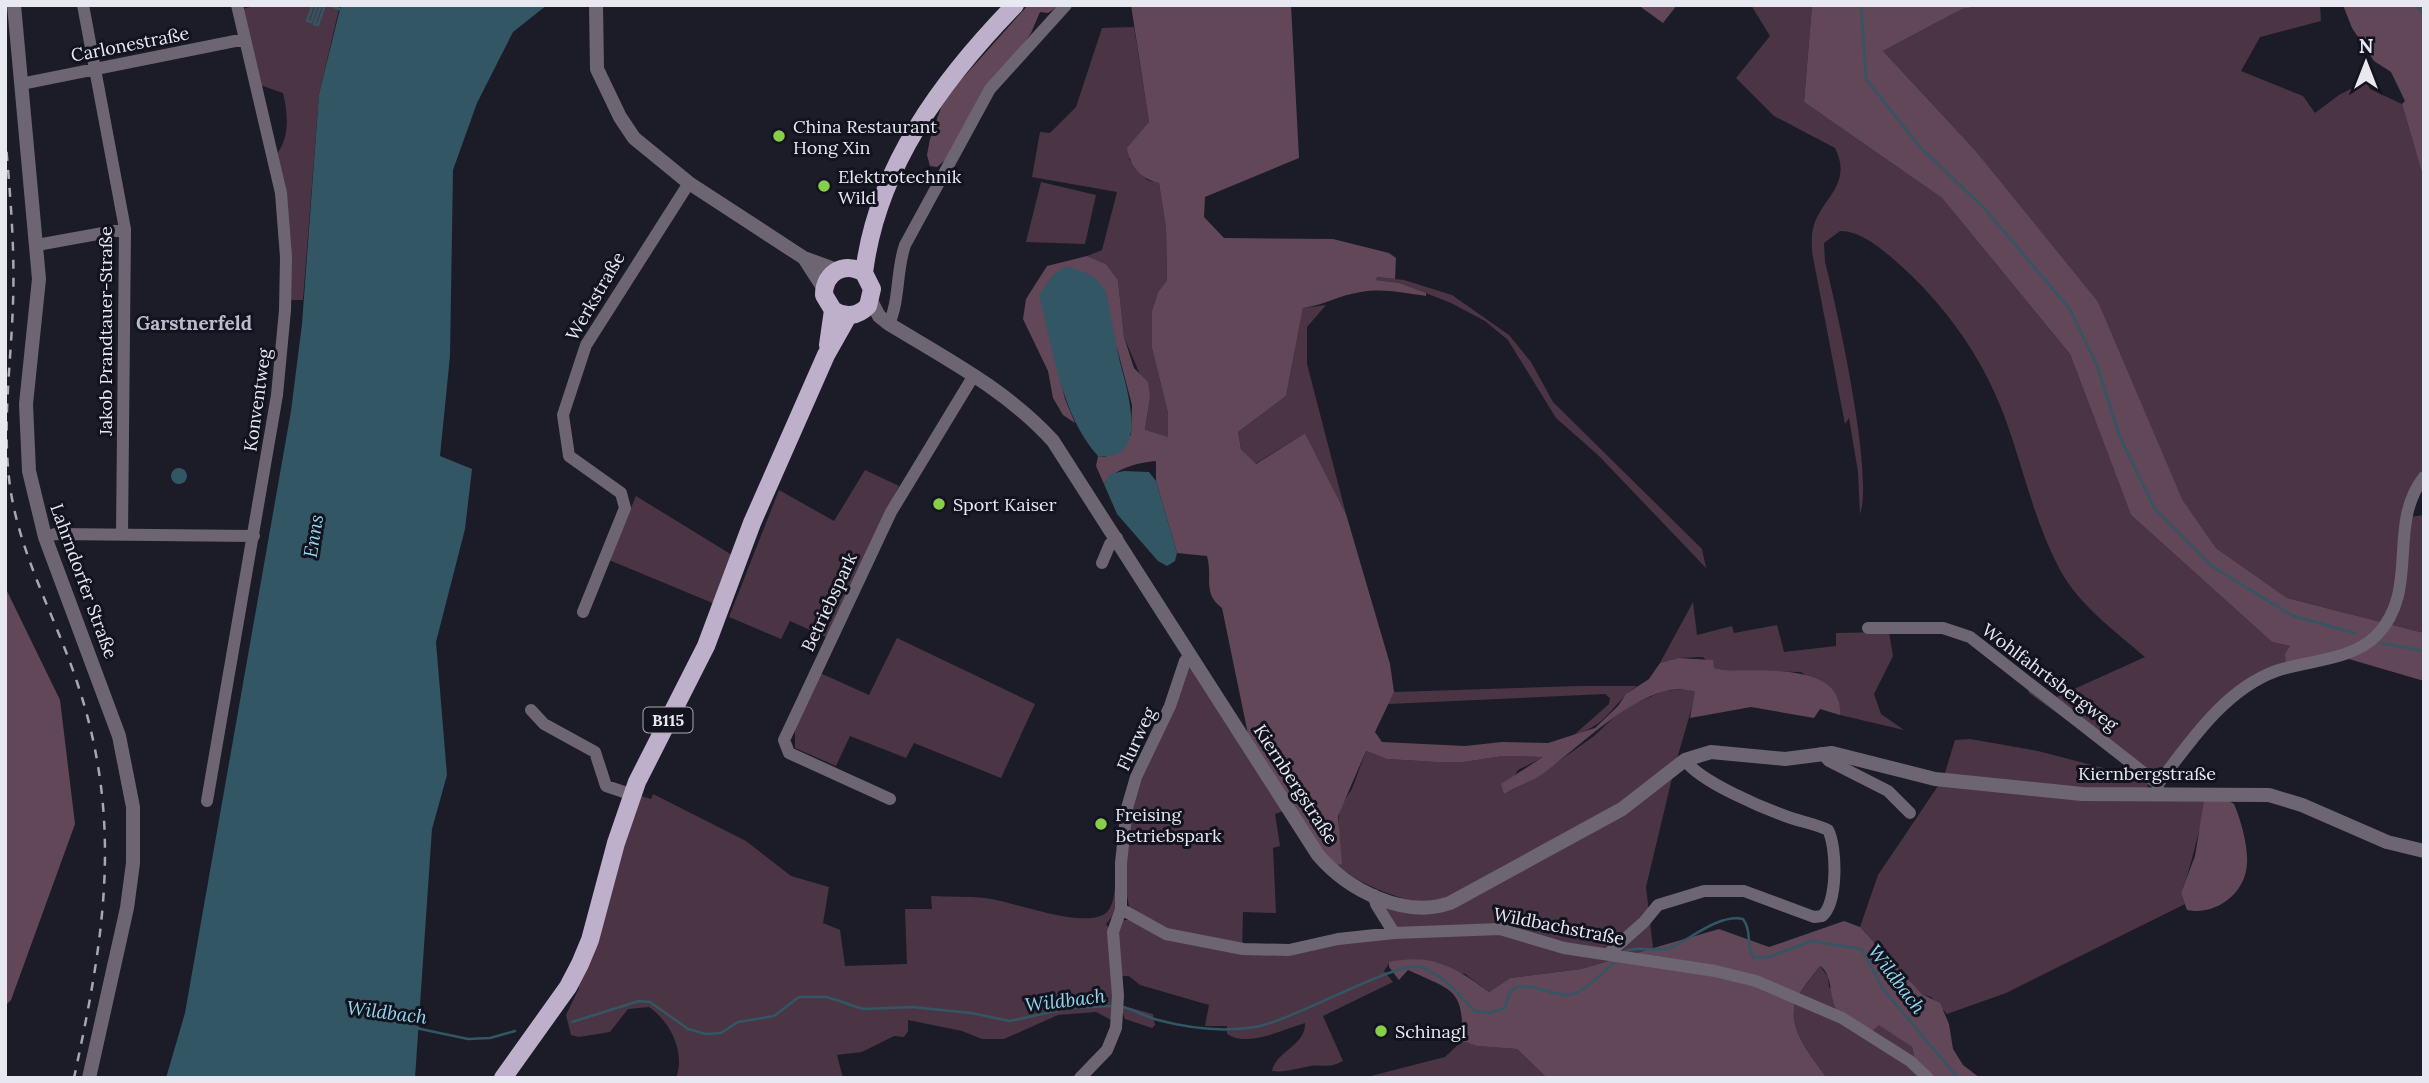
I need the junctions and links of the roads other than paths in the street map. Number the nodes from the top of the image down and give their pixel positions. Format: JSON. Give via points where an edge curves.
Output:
{"nodes":[{"id":1,"x":14,"y":5,"type":"edge"},
{"id":2,"x":83,"y":5,"type":"edge"},
{"id":3,"x":237,"y":5,"type":"edge"},
{"id":4,"x":1015,"y":5,"type":"edge"},
{"id":5,"x":1066,"y":5,"type":"edge"},
{"id":6,"x":595,"y":10,"type":"edge"},
{"id":7,"x":245,"y":39,"type":"junction"},
{"id":8,"x":97,"y":68,"type":"junction"},
{"id":9,"x":21,"y":83,"type":"junction"},
{"id":10,"x":689,"y":183,"type":"junction"},
{"id":11,"x":125,"y":229,"type":"junction"},
{"id":12,"x":37,"y":245,"type":"junction"},
{"id":13,"x":804,"y":258,"type":"junction"},
{"id":14,"x":850,"y":270,"type":"junction"},
{"id":15,"x":824,"y":289,"type":"junction"},
{"id":16,"x":863,"y":313,"type":"junction"},
{"id":17,"x":974,"y":375,"type":"junction"},
{"id":18,"x":2424,"y":478,"type":"edge"},
{"id":19,"x":122,"y":535,"type":"junction"},
{"id":20,"x":254,"y":536,"type":"junction"},
{"id":21,"x":45,"y":537,"type":"junction"},
{"id":22,"x":1117,"y":538,"type":"junction"},
{"id":23,"x":1102,"y":564,"type":"dead end"},
{"id":24,"x":583,"y":612,"type":"dead end"},
{"id":25,"x":1868,"y":628,"type":"dead end"},
{"id":26,"x":1191,"y":655,"type":"junction"},
{"id":27,"x":531,"y":710,"type":"dead end"},
{"id":28,"x":1822,"y":753,"type":"junction"},
{"id":29,"x":1685,"y":760,"type":"junction"},
{"id":30,"x":2158,"y":789,"type":"junction"},
{"id":31,"x":633,"y":794,"type":"junction"},
{"id":32,"x":890,"y":799,"type":"dead end"},
{"id":33,"x":207,"y":801,"type":"dead end"},
{"id":34,"x":1910,"y":813,"type":"dead end"},
{"id":35,"x":2424,"y":851,"type":"edge"},
{"id":36,"x":1374,"y":895,"type":"junction"},
{"id":37,"x":1121,"y":909,"type":"junction"},
{"id":38,"x":1394,"y":933,"type":"junction"},
{"id":39,"x":1608,"y":954,"type":"junction"},
{"id":40,"x":89,"y":1078,"type":"edge"},
{"id":41,"x":503,"y":1078,"type":"edge"},
{"id":42,"x":1080,"y":1078,"type":"edge"},
{"id":43,"x":1928,"y":1078,"type":"edge"}],
"edges":[{"from":1,"to":9,"type":"street","name":"Lahrndorfer Straße"},
{"from":2,"to":8,"type":"street","name":"Jakob Prandtauer-Straße"},
{"from":3,"to":7,"type":"street","name":"Konventweg"},
{"from":4,"to":14,"type":"main road","number":"B115","via":[[971,51],[926,112],[898,161]]},
{"from":5,"to":16,"type":"street","via":[[1001,75],[971,120],[905,245],[899,263],[897,307]]},
{"from":6,"to":10,"type":"street","via":[[596,64],[620,117],[642,146]]},
{"from":7,"to":8,"type":"street","name":"Carlonestraße"},
{"from":7,"to":20,"type":"street","name":"Konventweg","via":[[278,177],[286,257],[281,359]]},
{"from":8,"to":9,"type":"street","name":"Carlonestraße"},
{"from":8,"to":11,"type":"street","name":"Jakob Prandtauer-Straße"},
{"from":9,"to":12,"type":"street","name":"Lahrndorfer Straße"},
{"from":10,"to":13,"type":"street"},
{"from":10,"to":24,"type":"street","name":"Werkstraße","via":[[592,332],[563,415],[569,456],[625,500]]},
{"from":11,"to":12,"type":"street"},
{"from":11,"to":19,"type":"street","name":"Jakob Prandtauer-Straße"},
{"from":12,"to":21,"type":"street","name":"Lahrndorfer Straße","via":[[39,289],[25,432],[31,483]]},
{"from":13,"to":14,"type":"street"},
{"from":13,"to":15,"type":"street"},
{"from":14,"to":15,"type":"main road","number":"B115","via":[[828,278]]},
{"from":14,"to":16,"type":"main road","number":"B115","via":[[871,283]]},
{"from":15,"to":16,"type":"main road","number":"B115","via":[[826,300]]},
{"from":16,"to":17,"type":"street","name":"Kiernbergstraße"},
{"from":16,"to":31,"type":"main road","number":"B115","via":[[826,355],[752,523],[706,646]]},
{"from":17,"to":22,"type":"street","name":"Kiernbergstraße","via":[[1027,414],[1054,441]]},
{"from":17,"to":32,"type":"street","name":"Betriebspark","via":[[891,512],[784,740],[789,752]]},
{"from":18,"to":30,"type":"street","via":[[2406,514],[2404,575],[2397,603],[2375,637],[2348,652],[2274,672],[2242,690],[2206,724]]},
{"from":19,"to":20,"type":"street"},
{"from":19,"to":21,"type":"street"},
{"from":20,"to":33,"type":"street","name":"Konventweg"},
{"from":21,"to":40,"type":"street","name":"Lahrndorfer Straße","via":[[119,736],[133,807],[127,908]]},
{"from":22,"to":23,"type":"street"},
{"from":22,"to":26,"type":"street","name":"Kiernbergstraße"},
{"from":25,"to":30,"type":"street","name":"Wohlfahrtsbergweg","via":[[1943,628],[1970,637]]},
{"from":26,"to":36,"type":"street","name":"Kiernbergstraße","via":[[1319,857],[1341,878]]},
{"from":26,"to":37,"type":"street","name":"Flurweg","via":[[1136,776],[1127,808]]},
{"from":27,"to":31,"type":"street","via":[[544,724],[595,752],[606,786]]},
{"from":28,"to":29,"type":"street","name":"Kiernbergstraße","via":[[1785,759],[1711,752]]},
{"from":28,"to":30,"type":"street","name":"Kiernbergstraße","via":[[1962,783],[2115,796]]},
{"from":28,"to":34,"type":"street","via":[[1888,792]]},
{"from":29,"to":36,"type":"street","name":"Kiernbergstraße","via":[[1622,809],[1450,903],[1415,908]]},
{"from":29,"to":39,"type":"street","via":[[1717,783],[1788,817],[1828,830],[1833,845],[1831,905],[1822,916],[1814,917],[1744,891],[1679,897],[1658,905]]},
{"from":30,"to":35,"type":"street","name":"Kiernbergstraße","via":[[2269,795],[2387,842]]},
{"from":31,"to":41,"type":"main road","number":"B115","via":[[580,964]]},
{"from":36,"to":38,"type":"street"},
{"from":37,"to":38,"type":"street","name":"Wildbachstraße","via":[[1166,934],[1263,951]]},
{"from":37,"to":42,"type":"street","name":"Flurweg","via":[[1113,932],[1118,998],[1113,1040]]},
{"from":38,"to":39,"type":"street","name":"Wildbachstraße","via":[[1500,929],[1564,948]]},
{"from":39,"to":43,"type":"street","name":"Wildbachstraße","via":[[1756,981],[1842,1018],[1910,1061]]}]}
